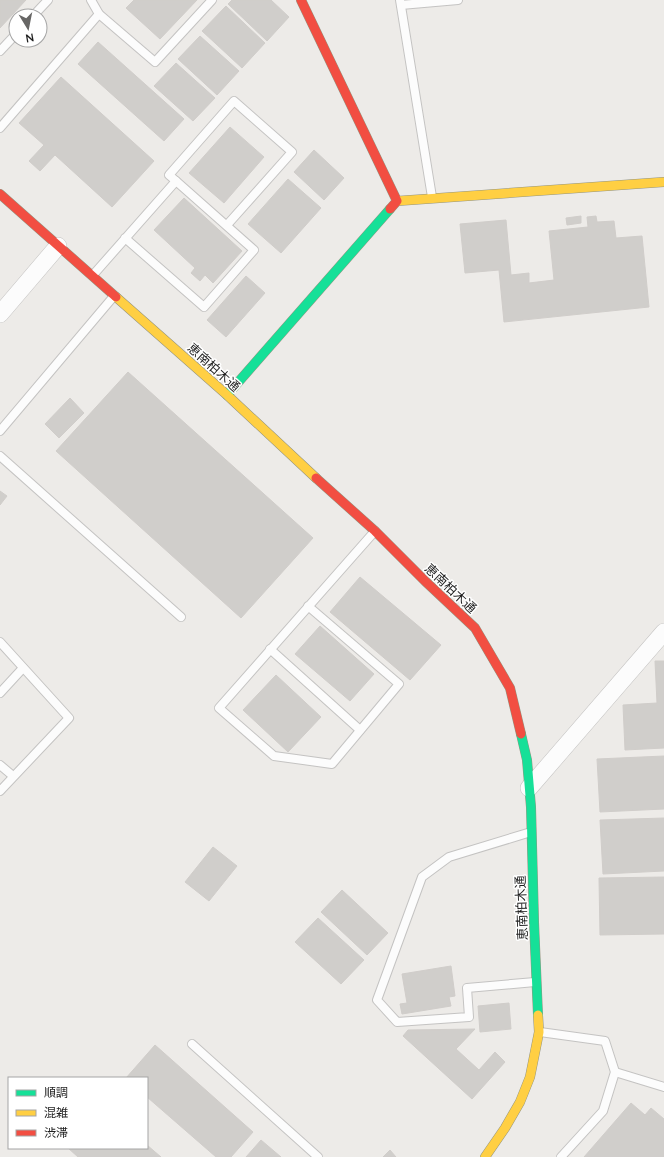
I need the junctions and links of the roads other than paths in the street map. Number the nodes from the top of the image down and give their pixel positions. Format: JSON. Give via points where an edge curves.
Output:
{"nodes":[{"id":1,"x":48,"y":0,"type":"edge"},
{"id":2,"x":91,"y":0,"type":"edge"},
{"id":3,"x":212,"y":0,"type":"edge"},
{"id":4,"x":301,"y":0,"type":"edge"},
{"id":5,"x":458,"y":0,"type":"edge"},
{"id":6,"x":401,"y":2,"type":"edge"},
{"id":7,"x":40,"y":8,"type":"edge"},
{"id":8,"x":99,"y":14,"type":"junction"},
{"id":9,"x":8,"y":42,"type":"edge"},
{"id":10,"x":0,"y":51,"type":"edge"},
{"id":11,"x":0,"y":128,"type":"edge"},
{"id":12,"x":176,"y":181,"type":"junction"},
{"id":13,"x":664,"y":182,"type":"edge"},
{"id":14,"x":0,"y":194,"type":"edge"},
{"id":15,"x":432,"y":198,"type":"junction"},
{"id":16,"x":397,"y":201,"type":"junction"},
{"id":17,"x":227,"y":225,"type":"junction"},
{"id":18,"x":125,"y":238,"type":"junction"},
{"id":19,"x":58,"y":246,"type":"junction"},
{"id":20,"x":92,"y":276,"type":"junction"},
{"id":21,"x":114,"y":295,"type":"junction"},
{"id":22,"x":0,"y":314,"type":"edge"},
{"id":23,"x":227,"y":395,"type":"junction"},
{"id":24,"x":0,"y":431,"type":"edge"},
{"id":25,"x":0,"y":456,"type":"edge"},
{"id":26,"x":375,"y":530,"type":"junction"},
{"id":27,"x":308,"y":606,"type":"junction"},
{"id":28,"x":181,"y":617,"type":"dead end"},
{"id":29,"x":664,"y":632,"type":"edge"},
{"id":30,"x":0,"y":642,"type":"edge"},
{"id":31,"x":270,"y":649,"type":"junction"},
{"id":32,"x":23,"y":668,"type":"junction"},
{"id":33,"x":0,"y":693,"type":"edge"},
{"id":34,"x":360,"y":730,"type":"junction"},
{"id":35,"x":0,"y":765,"type":"edge"},
{"id":36,"x":14,"y":776,"type":"junction"},
{"id":37,"x":529,"y":788,"type":"junction"},
{"id":38,"x":0,"y":790,"type":"edge"},
{"id":39,"x":532,"y":832,"type":"junction"},
{"id":40,"x":537,"y":981,"type":"junction"},
{"id":41,"x":539,"y":1032,"type":"junction"},
{"id":42,"x":192,"y":1044,"type":"dead end"},
{"id":43,"x":615,"y":1072,"type":"junction"},
{"id":44,"x":664,"y":1087,"type":"edge"},
{"id":45,"x":318,"y":1157,"type":"edge"},
{"id":46,"x":485,"y":1157,"type":"edge"},
{"id":47,"x":562,"y":1157,"type":"edge"}],
"edges":[{"from":1,"to":7,"type":"lane"},
{"from":2,"to":8,"type":"lane"},
{"from":3,"to":8,"type":"lane","via":[[155,62]]},
{"from":4,"to":16,"type":"street"},
{"from":5,"to":6,"type":"lane"},
{"from":6,"to":15,"type":"lane"},
{"from":8,"to":11,"type":"lane"},
{"from":9,"to":10,"type":"lane"},
{"from":12,"to":17,"type":"lane"},
{"from":12,"to":17,"type":"lane","via":[[169,175],[234,101],[292,152]]},
{"from":12,"to":18,"type":"lane"},
{"from":13,"to":15,"type":"street"},
{"from":14,"to":19,"type":"street","name":"恵南柏木通"},
{"from":15,"to":16,"type":"street"},
{"from":16,"to":23,"type":"street"},
{"from":17,"to":18,"type":"lane","via":[[254,250],[204,307]]},
{"from":18,"to":20,"type":"lane"},
{"from":19,"to":20,"type":"street","name":"恵南柏木通"},
{"from":19,"to":22,"type":"street"},
{"from":20,"to":21,"type":"street","name":"恵南柏木通"},
{"from":21,"to":23,"type":"street","name":"恵南柏木通"},
{"from":21,"to":24,"type":"lane"},
{"from":23,"to":26,"type":"street","name":"恵南柏木通"},
{"from":25,"to":28,"type":"lane"},
{"from":26,"to":27,"type":"lane"},
{"from":26,"to":37,"type":"street","name":"恵南柏木通","via":[[474,628],[510,688],[526,760]]},
{"from":27,"to":31,"type":"lane"},
{"from":27,"to":34,"type":"lane","via":[[399,684]]},
{"from":29,"to":37,"type":"street"},
{"from":30,"to":32,"type":"lane"},
{"from":31,"to":34,"type":"lane"},
{"from":31,"to":34,"type":"lane","via":[[219,708],[274,756],[332,764]]},
{"from":32,"to":33,"type":"lane"},
{"from":32,"to":36,"type":"lane","via":[[69,718]]},
{"from":35,"to":36,"type":"lane"},
{"from":36,"to":38,"type":"lane"},
{"from":37,"to":39,"type":"street","name":"恵南柏木通"},
{"from":39,"to":40,"type":"street","name":"恵南柏木通"},
{"from":39,"to":40,"type":"lane","via":[[449,857],[422,877],[377,1000],[397,1022],[469,1017],[467,988]]},
{"from":40,"to":41,"type":"street","name":"恵南柏木通"},
{"from":41,"to":43,"type":"lane","via":[[605,1042]]},
{"from":41,"to":46,"type":"street","name":"恵南柏木通","via":[[530,1077],[520,1102]]},
{"from":42,"to":45,"type":"lane"},
{"from":43,"to":44,"type":"lane"},
{"from":43,"to":47,"type":"lane","via":[[602,1111]]}]}
